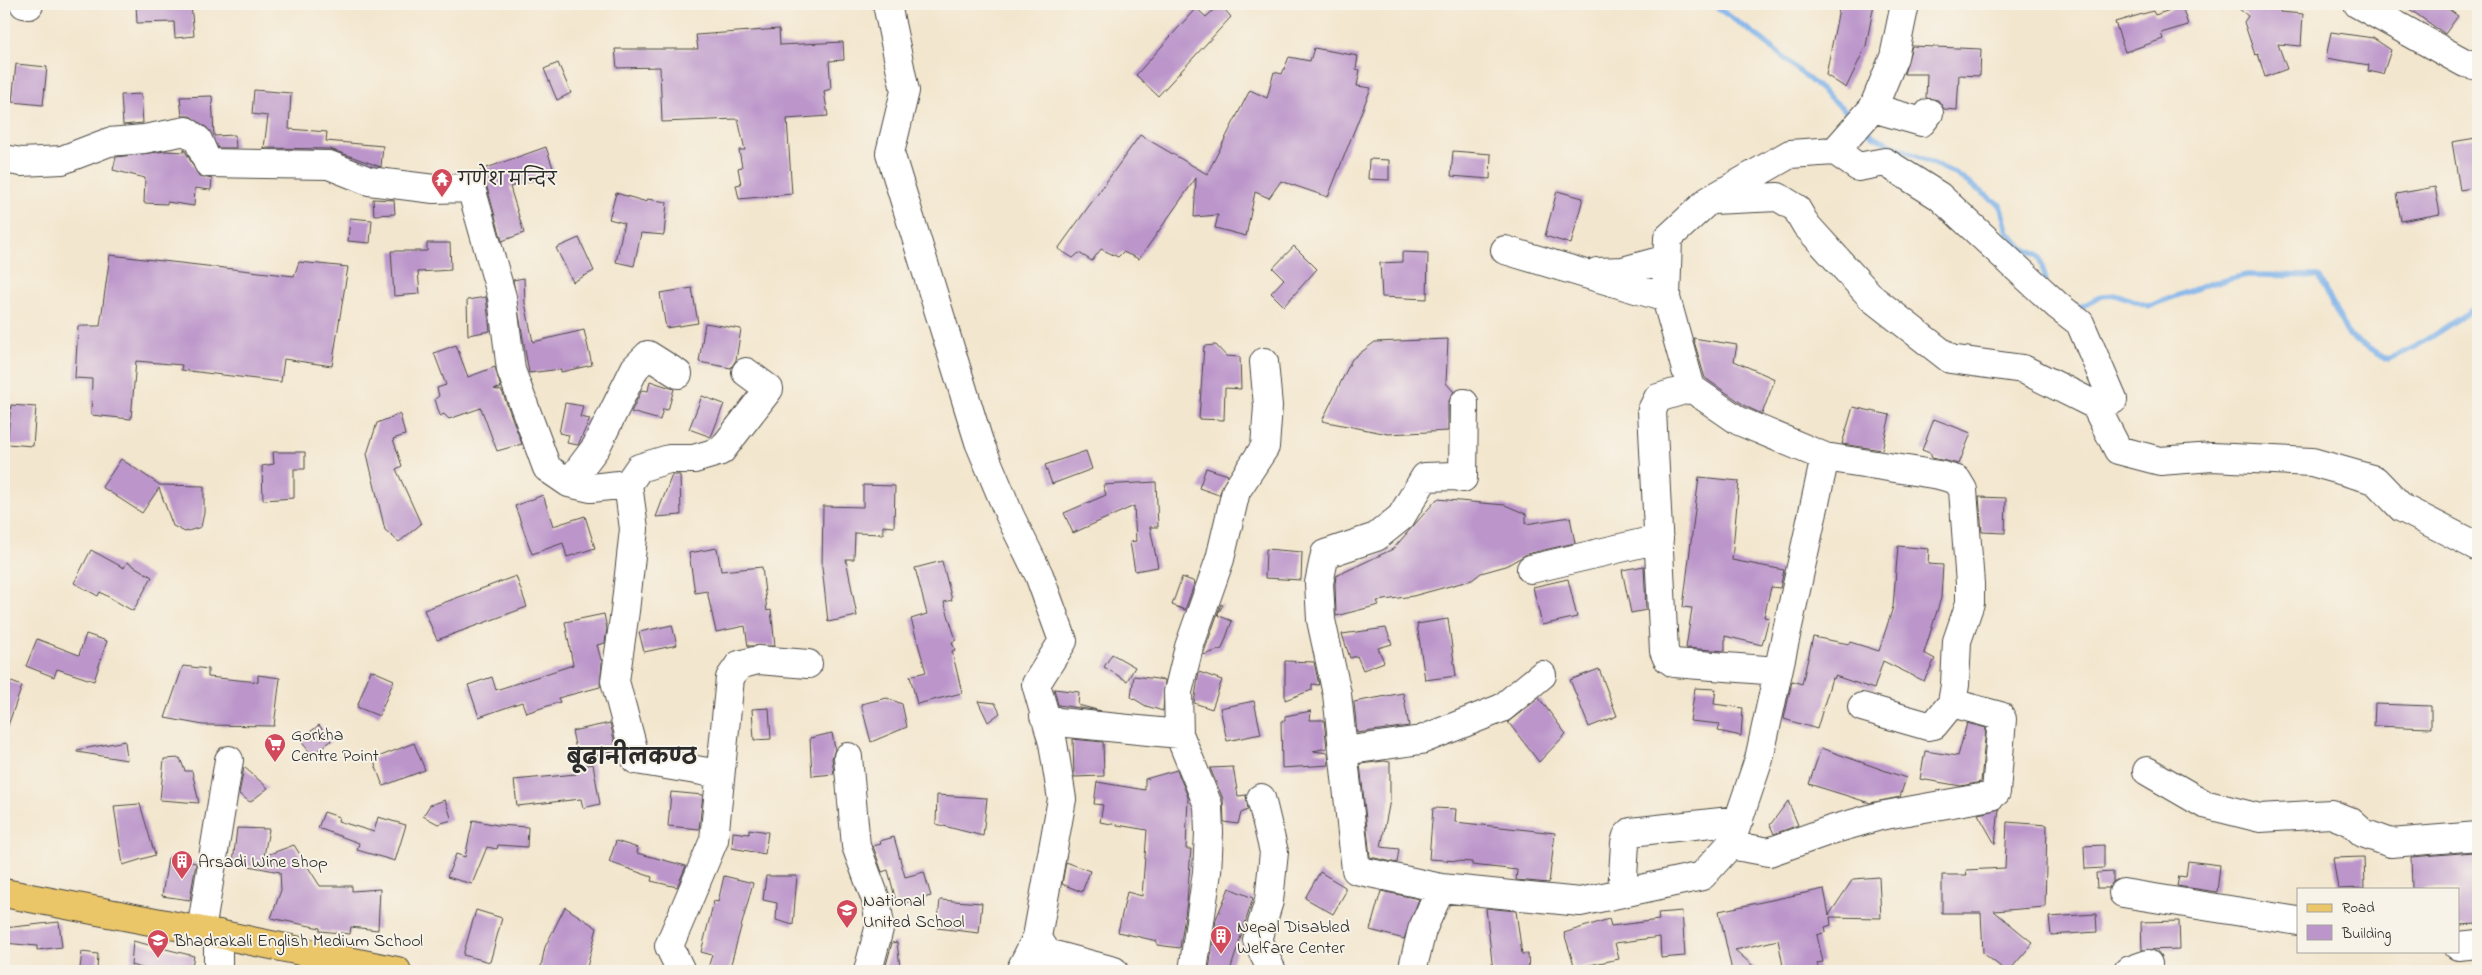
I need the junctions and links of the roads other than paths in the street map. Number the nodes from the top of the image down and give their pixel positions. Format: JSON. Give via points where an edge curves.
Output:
{"nodes":[{"id":1,"x":887,"y":4,"type":"edge"},
{"id":2,"x":1905,"y":4,"type":"edge"},
{"id":3,"x":2358,"y":4,"type":"edge"},
{"id":4,"x":2478,"y":66,"type":"edge"},
{"id":5,"x":1871,"y":111,"type":"junction"},
{"id":6,"x":1929,"y":113,"type":"dead end"},
{"id":7,"x":1843,"y":143,"type":"junction"},
{"id":8,"x":4,"y":159,"type":"edge"},
{"id":9,"x":1708,"y":200,"type":"junction"},
{"id":10,"x":1505,"y":250,"type":"dead end"},
{"id":11,"x":1667,"y":259,"type":"junction"},
{"id":12,"x":1583,"y":274,"type":"junction"},
{"id":13,"x":1666,"y":298,"type":"junction"},
{"id":14,"x":1264,"y":362,"type":"dead end"},
{"id":15,"x":746,"y":372,"type":"dead end"},
{"id":16,"x":678,"y":374,"type":"dead end"},
{"id":17,"x":1692,"y":388,"type":"junction"},
{"id":18,"x":2113,"y":400,"type":"dead end"},
{"id":19,"x":1464,"y":403,"type":"dead end"},
{"id":20,"x":1825,"y":457,"type":"junction"},
{"id":21,"x":569,"y":483,"type":"junction"},
{"id":22,"x":628,"y":484,"type":"junction"},
{"id":23,"x":1659,"y":539,"type":"junction"},
{"id":24,"x":2478,"y":547,"type":"edge"},
{"id":25,"x":1531,"y":569,"type":"dead end"},
{"id":26,"x":808,"y":664,"type":"dead end"},
{"id":27,"x":1778,"y":670,"type":"junction"},
{"id":28,"x":1542,"y":675,"type":"dead end"},
{"id":29,"x":1952,"y":703,"type":"junction"},
{"id":30,"x":1862,"y":707,"type":"dead end"},
{"id":31,"x":1044,"y":716,"type":"junction"},
{"id":32,"x":1179,"y":734,"type":"junction"},
{"id":33,"x":1344,"y":751,"type":"junction"},
{"id":34,"x":848,"y":757,"type":"dead end"},
{"id":35,"x":229,"y":760,"type":"dead end"},
{"id":36,"x":2147,"y":771,"type":"dead end"},
{"id":37,"x":720,"y":774,"type":"junction"},
{"id":38,"x":1262,"y":798,"type":"dead end"},
{"id":39,"x":1734,"y":833,"type":"junction"},
{"id":40,"x":2478,"y":836,"type":"edge"},
{"id":41,"x":1441,"y":888,"type":"junction"},
{"id":42,"x":4,"y":893,"type":"edge"},
{"id":43,"x":1622,"y":893,"type":"junction"},
{"id":44,"x":2123,"y":893,"type":"dead end"},
{"id":45,"x":2297,"y":921,"type":"edge"},
{"id":46,"x":210,"y":932,"type":"junction"},
{"id":47,"x":1037,"y":937,"type":"junction"},
{"id":48,"x":2478,"y":944,"type":"edge"},
{"id":49,"x":2460,"y":946,"type":"edge"},
{"id":50,"x":218,"y":971,"type":"edge"},
{"id":51,"x":397,"y":971,"type":"edge"},
{"id":52,"x":681,"y":971,"type":"edge"},
{"id":53,"x":868,"y":971,"type":"edge"},
{"id":54,"x":1020,"y":971,"type":"edge"},
{"id":55,"x":1114,"y":971,"type":"edge"},
{"id":56,"x":1192,"y":971,"type":"edge"},
{"id":57,"x":1272,"y":971,"type":"edge"},
{"id":58,"x":1412,"y":971,"type":"edge"}],
"edges":[{"from":1,"to":31,"type":"street","via":[[905,91],[890,153],[979,442],[1039,575],[1063,641],[1036,684]]},
{"from":2,"to":5,"type":"street","via":[[1894,57]]},
{"from":3,"to":4,"type":"street","via":[[2465,63]]},
{"from":5,"to":6,"type":"street","via":[[1922,122]]},
{"from":5,"to":7,"type":"street"},
{"from":7,"to":9,"type":"street","via":[[1790,154]]},
{"from":7,"to":18,"type":"street","via":[[1858,167],[1885,162],[1939,196],[2080,323]]},
{"from":8,"to":21,"type":"street","via":[[21,162],[62,160],[109,142],[186,131],[198,140],[208,163],[329,165],[368,181],[434,189],[471,188],[502,297],[511,370],[547,468]]},
{"from":9,"to":11,"type":"street","via":[[1668,238]]},
{"from":9,"to":24,"type":"street","via":[[1778,197],[1796,208],[1806,225],[1872,299],[1950,359],[2023,369],[2095,405],[2118,450],[2160,462],[2212,457],[2312,462],[2375,480],[2402,508]]},
{"from":10,"to":12,"type":"street"},
{"from":11,"to":12,"type":"street","via":[[1623,271]]},
{"from":11,"to":13,"type":"street"},
{"from":12,"to":13,"type":"street"},
{"from":13,"to":17,"type":"street"},
{"from":14,"to":32,"type":"street","via":[[1268,406],[1266,447],[1236,491],[1218,567],[1178,692]]},
{"from":15,"to":22,"type":"street","via":[[769,388],[721,451],[694,459],[669,459],[639,468]]},
{"from":16,"to":21,"type":"street","via":[[648,355],[635,368],[596,447]]},
{"from":17,"to":20,"type":"street","via":[[1739,421]]},
{"from":17,"to":23,"type":"street","via":[[1658,398],[1652,410]]},
{"from":19,"to":33,"type":"street","via":[[1463,478],[1425,477],[1401,517],[1376,537],[1325,554],[1319,583],[1321,620],[1337,694]]},
{"from":20,"to":27,"type":"street"},
{"from":20,"to":29,"type":"street","via":[[1939,474],[1957,480],[1963,490],[1970,603],[1957,641],[1956,685]]},
{"from":21,"to":22,"type":"street","via":[[591,488]]},
{"from":22,"to":37,"type":"street","via":[[634,529],[615,681],[636,760]]},
{"from":23,"to":25,"type":"street"},
{"from":23,"to":27,"type":"street","via":[[1664,651],[1667,658],[1674,663]]},
{"from":26,"to":37,"type":"street","via":[[758,660],[739,665],[730,678]]},
{"from":27,"to":39,"type":"street","via":[[1759,758]]},
{"from":28,"to":33,"type":"street","via":[[1502,708],[1421,740]]},
{"from":29,"to":30,"type":"street","via":[[1934,725],[1928,726]]},
{"from":29,"to":39,"type":"street","via":[[2002,719],[1996,792],[1991,796],[1880,816],[1769,852]]},
{"from":31,"to":32,"type":"street","via":[[1058,722]]},
{"from":31,"to":47,"type":"street","via":[[1054,743],[1062,799]]},
{"from":32,"to":56,"type":"street","via":[[1208,806],[1206,872]]},
{"from":33,"to":41,"type":"street","via":[[1356,870]]},
{"from":34,"to":53,"type":"street","via":[[856,846],[876,900],[880,925]]},
{"from":35,"to":46,"type":"street"},
{"from":36,"to":40,"type":"street","via":[[2204,804],[2260,818],[2331,814],[2352,822],[2363,833],[2391,843]]},
{"from":37,"to":52,"type":"street","via":[[714,840],[669,946]]},
{"from":38,"to":57,"type":"street","via":[[1274,852],[1269,901],[1257,940]]},
{"from":39,"to":43,"type":"street","via":[[1702,876]]},
{"from":39,"to":43,"type":"street","via":[[1631,832],[1626,836]]},
{"from":41,"to":43,"type":"street","via":[[1580,902]]},
{"from":41,"to":58,"type":"street","via":[[1422,930]]},
{"from":42,"to":46,"type":"main road"},
{"from":44,"to":45,"type":"street"},
{"from":46,"to":50,"type":"street"},
{"from":46,"to":51,"type":"main road"},
{"from":47,"to":54,"type":"street"},
{"from":47,"to":55,"type":"street","via":[[1047,952]]},
{"from":48,"to":49,"type":"street"}]}
